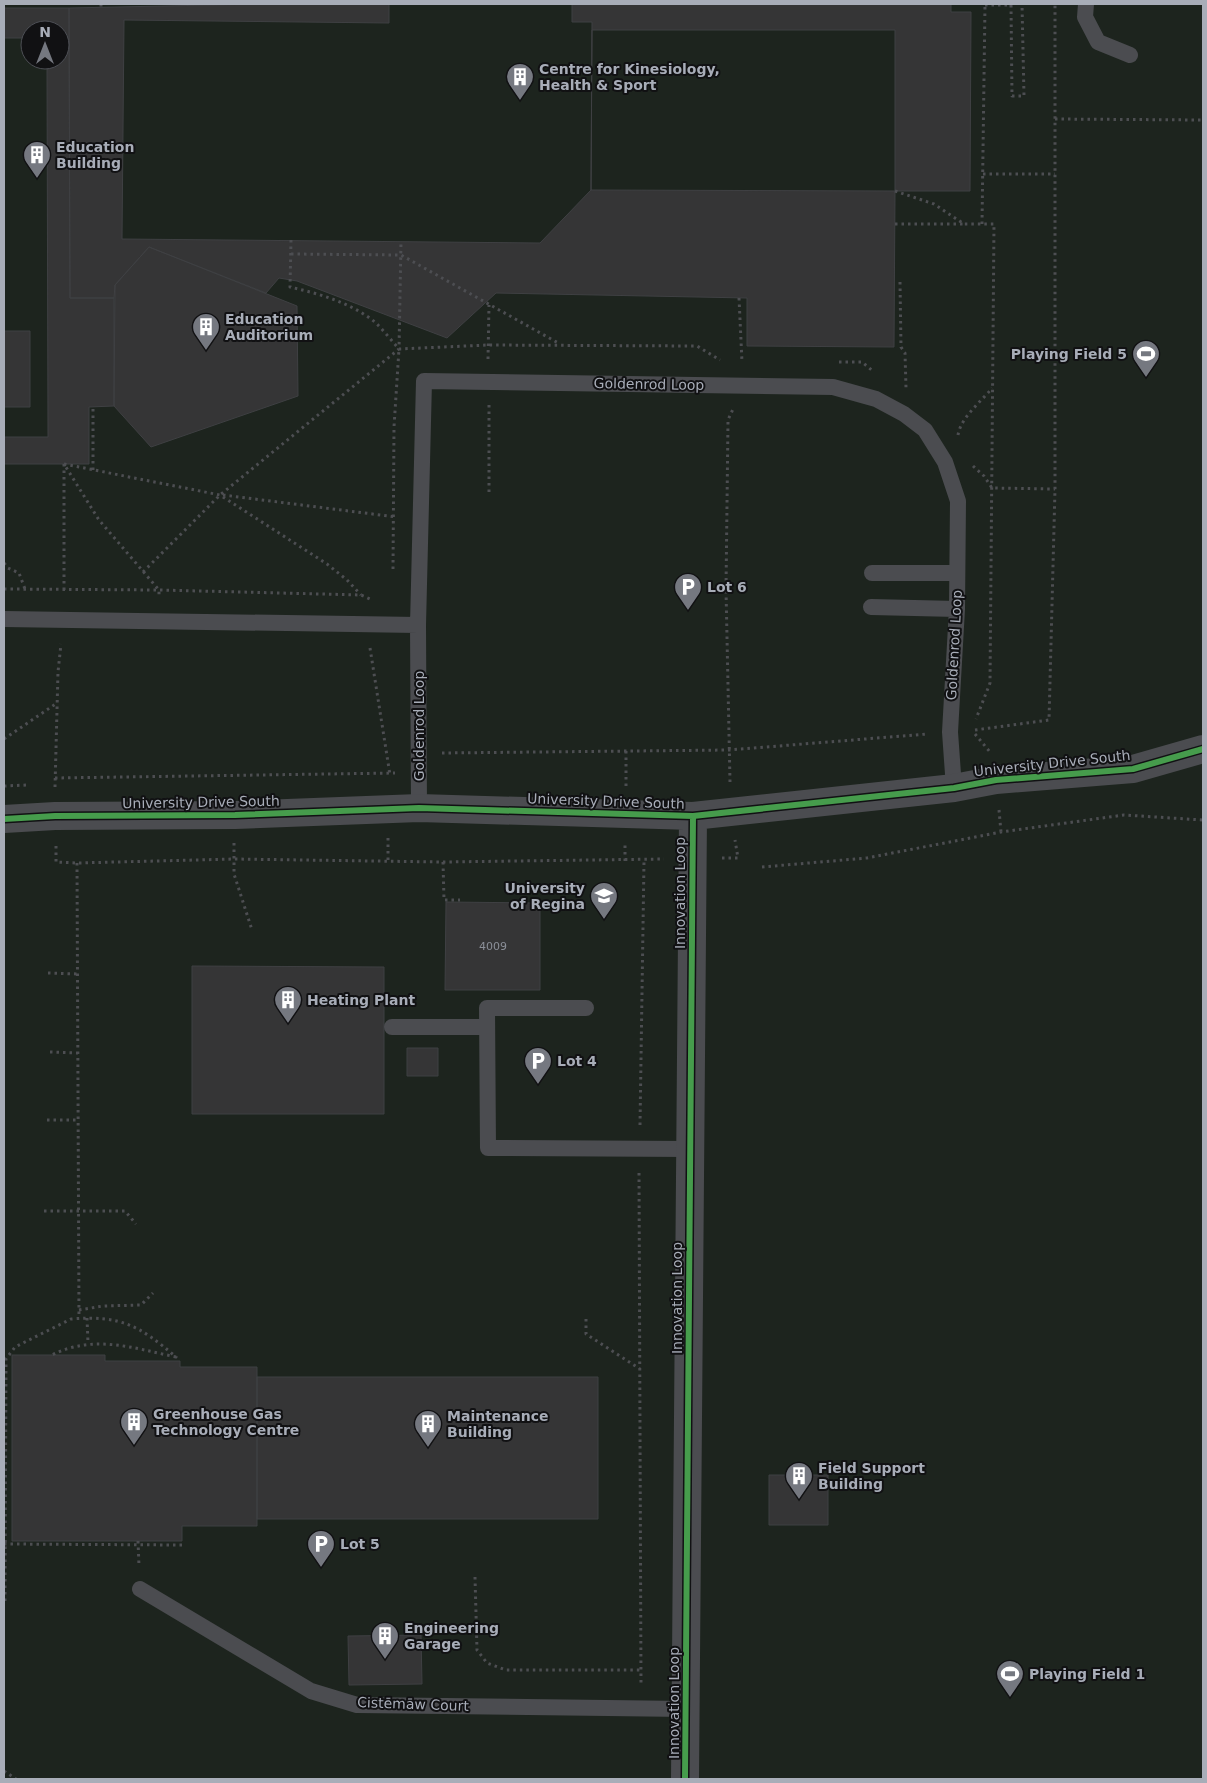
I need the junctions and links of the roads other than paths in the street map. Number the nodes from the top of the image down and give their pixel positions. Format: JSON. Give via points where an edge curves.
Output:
{"nodes":[{"id":1,"x":1086,"y":4,"type":"edge"},
{"id":2,"x":1130,"y":55,"type":"dead end"},
{"id":3,"x":872,"y":573,"type":"dead end"},
{"id":4,"x":957,"y":573,"type":"junction"},
{"id":5,"x":871,"y":607,"type":"dead end"},
{"id":6,"x":957,"y":609,"type":"junction"},
{"id":7,"x":4,"y":619,"type":"edge"},
{"id":8,"x":418,"y":625,"type":"junction"},
{"id":9,"x":1203,"y":749,"type":"edge"},
{"id":10,"x":954,"y":788,"type":"junction"},
{"id":11,"x":420,"y":808,"type":"junction"},
{"id":12,"x":693,"y":816,"type":"junction"},
{"id":13,"x":4,"y":819,"type":"edge"},
{"id":14,"x":586,"y":1008,"type":"dead end"},
{"id":15,"x":392,"y":1027,"type":"dead end"},
{"id":16,"x":487,"y":1027,"type":"junction"},
{"id":17,"x":690,"y":1149,"type":"junction"},
{"id":18,"x":140,"y":1589,"type":"dead end"},
{"id":19,"x":686,"y":1709,"type":"junction"},
{"id":20,"x":685,"y":1779,"type":"edge"}],
"edges":[{"from":1,"to":2,"type":"lane","via":[[1085,17],[1098,42]]},
{"from":3,"to":4,"type":"lane"},
{"from":4,"to":6,"type":"lane","name":"Goldenrod Loop"},
{"from":4,"to":8,"type":"lane","name":"Goldenrod Loop","via":[[958,501],[945,462],[925,430],[876,399],[833,387],[424,381]]},
{"from":5,"to":6,"type":"lane"},
{"from":6,"to":10,"type":"lane","name":"Goldenrod Loop","via":[[950,732]]},
{"from":7,"to":8,"type":"lane"},
{"from":8,"to":11,"type":"lane","name":"Goldenrod Loop"},
{"from":9,"to":10,"type":"street","name":"University Drive South","via":[[1133,768],[996,780]]},
{"from":10,"to":12,"type":"street","name":"University Drive South"},
{"from":11,"to":12,"type":"street","name":"University Drive South"},
{"from":11,"to":13,"type":"street","name":"University Drive South"},
{"from":12,"to":17,"type":"street","name":"Innovation Loop"},
{"from":14,"to":16,"type":"lane","via":[[486,1008]]},
{"from":15,"to":16,"type":"lane"},
{"from":16,"to":17,"type":"lane","via":[[488,1148]]},
{"from":17,"to":19,"type":"street","name":"Innovation Loop"},
{"from":18,"to":19,"type":"lane","name":"Cistēmāw Court","via":[[312,1691],[357,1705]]},
{"from":19,"to":20,"type":"street","name":"Innovation Loop"}]}
